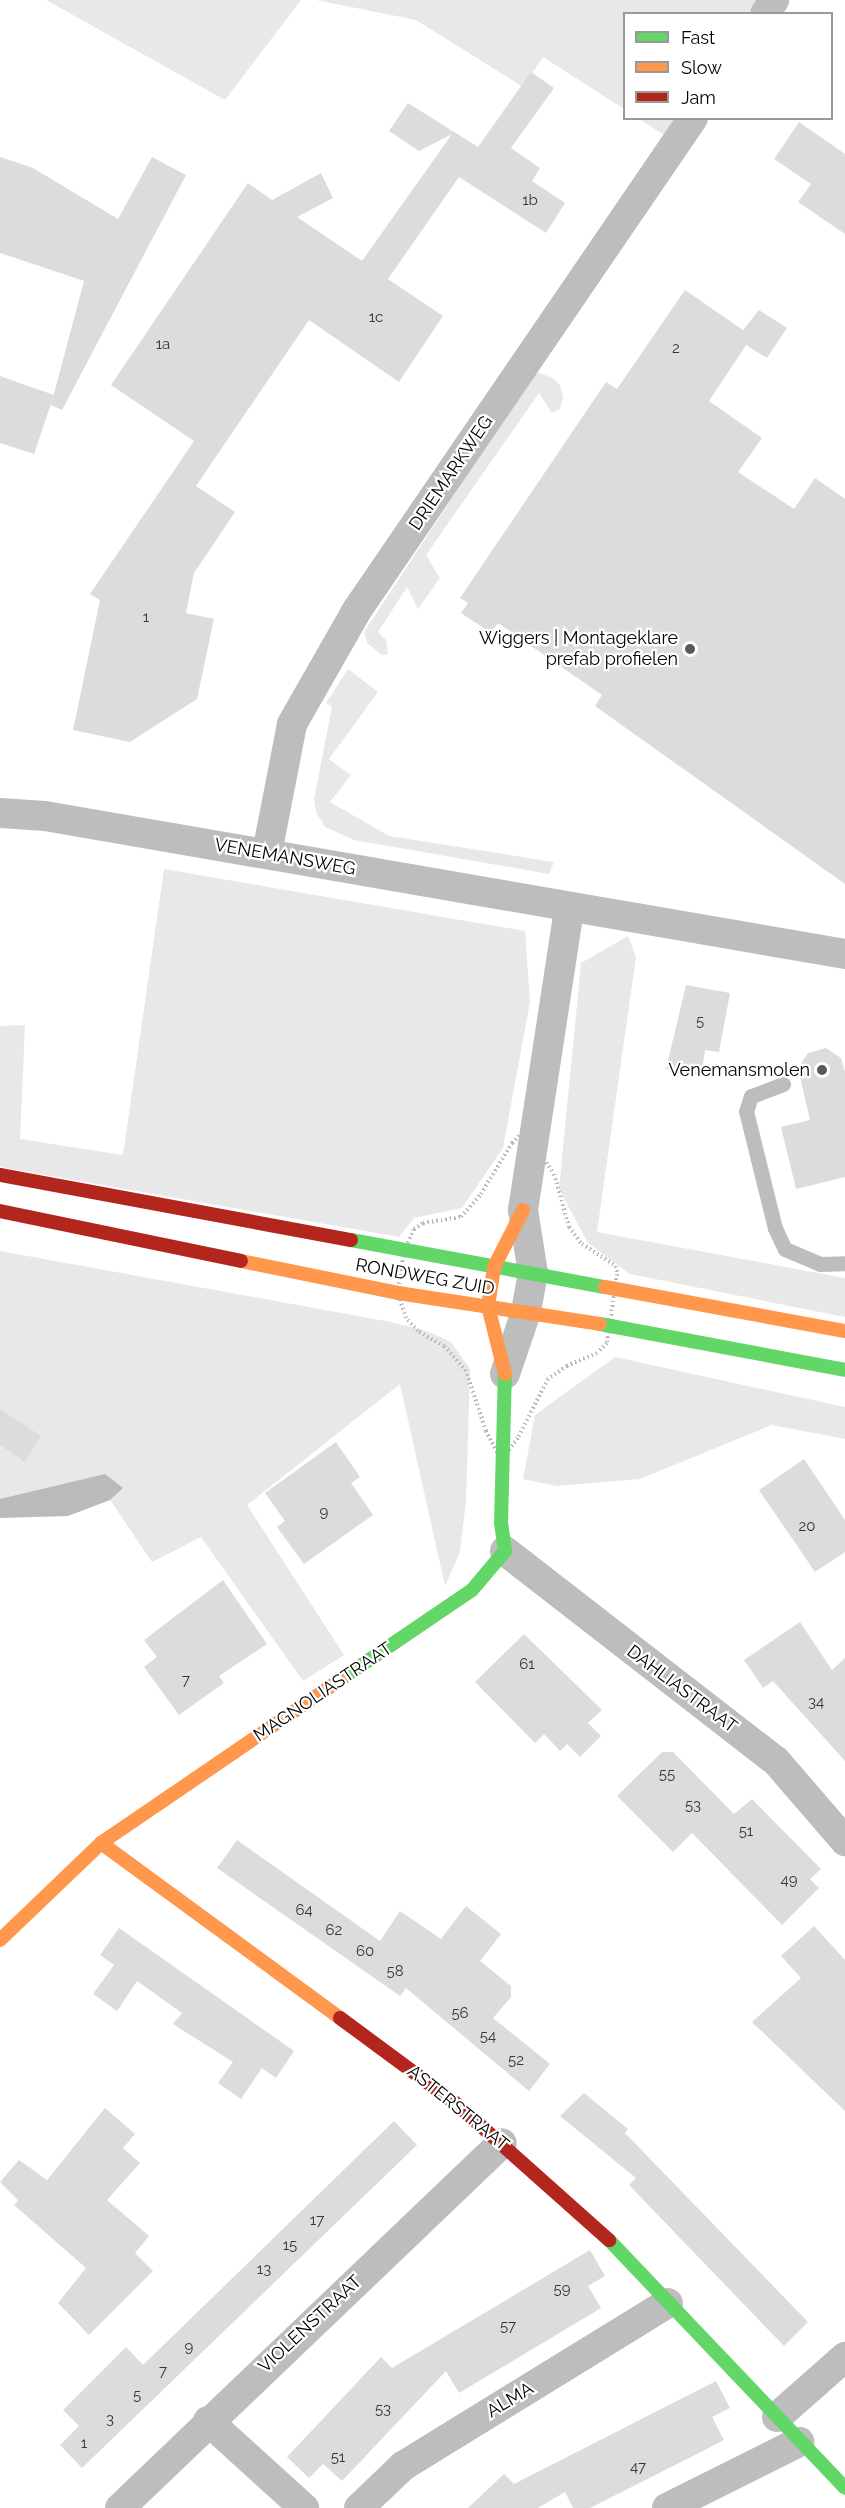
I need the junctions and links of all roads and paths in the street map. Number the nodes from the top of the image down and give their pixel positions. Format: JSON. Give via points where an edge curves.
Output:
{"nodes":[{"id":1,"x":692,"y":120,"type":"edge"},
{"id":2,"x":0,"y":813,"type":"edge"},
{"id":3,"x":267,"y":853,"type":"junction"},
{"id":4,"x":569,"y":908,"type":"junction"},
{"id":5,"x":845,"y":954,"type":"edge"},
{"id":6,"x":783,"y":1084,"type":"dead end"},
{"id":7,"x":537,"y":1119,"type":"junction"},
{"id":8,"x":0,"y":1175,"type":"edge"},
{"id":9,"x":523,"y":1210,"type":"junction"},
{"id":10,"x":0,"y":1211,"type":"edge"},
{"id":11,"x":404,"y":1251,"type":"junction"},
{"id":12,"x":845,"y":1263,"type":"edge"},
{"id":13,"x":494,"y":1267,"type":"junction"},
{"id":14,"x":533,"y":1274,"type":"junction"},
{"id":15,"x":615,"y":1287,"type":"junction"},
{"id":16,"x":398,"y":1293,"type":"junction"},
{"id":17,"x":488,"y":1306,"type":"junction"},
{"id":18,"x":526,"y":1312,"type":"junction"},
{"id":19,"x":610,"y":1325,"type":"junction"},
{"id":20,"x":845,"y":1331,"type":"edge"},
{"id":21,"x":845,"y":1370,"type":"edge"},
{"id":22,"x":505,"y":1374,"type":"junction"},
{"id":23,"x":501,"y":1460,"type":"junction"},
{"id":24,"x":504,"y":1551,"type":"junction"},
{"id":25,"x":845,"y":1841,"type":"edge"},
{"id":26,"x":101,"y":1843,"type":"junction"},
{"id":27,"x":0,"y":1940,"type":"edge"},
{"id":28,"x":502,"y":2143,"type":"junction"},
{"id":29,"x":668,"y":2303,"type":"junction"},
{"id":30,"x":845,"y":2357,"type":"edge"},
{"id":31,"x":777,"y":2417,"type":"junction"},
{"id":32,"x":208,"y":2421,"type":"junction"},
{"id":33,"x":800,"y":2442,"type":"junction"},
{"id":34,"x":845,"y":2488,"type":"edge"},
{"id":35,"x":120,"y":2508,"type":"edge"},
{"id":36,"x":304,"y":2508,"type":"edge"},
{"id":37,"x":359,"y":2508,"type":"edge"},
{"id":38,"x":667,"y":2508,"type":"edge"}],
"edges":[{"from":1,"to":3,"type":"street","name":"DRIEMARKWEG","via":[[357,610],[292,724]]},
{"from":2,"to":3,"type":"street","name":"VENEMANSWEG","via":[[45,816]]},
{"from":3,"to":4,"type":"street","name":"VENEMANSWEG"},
{"from":4,"to":5,"type":"street","name":"VENEMANSWEG"},
{"from":4,"to":7,"type":"street"},
{"from":6,"to":12,"type":"lane","via":[[751,1096],[746,1111],[775,1228],[785,1249],[820,1264]]},
{"from":7,"to":9,"type":"street"},
{"from":7,"to":11,"type":"path","via":[[512,1143],[481,1194],[461,1217],[423,1223],[414,1229]]},
{"from":7,"to":15,"type":"path","via":[[539,1151],[554,1174],[569,1227],[582,1244],[616,1266]]},
{"from":8,"to":11,"type":"street","name":"RONDWEG ZUID"},
{"from":9,"to":13,"type":"street"},
{"from":9,"to":14,"type":"street"},
{"from":10,"to":16,"type":"street","name":"RONDWEG ZUID"},
{"from":11,"to":13,"type":"street","name":"RONDWEG ZUID"},
{"from":13,"to":14,"type":"street","name":"RONDWEG ZUID"},
{"from":13,"to":17,"type":"street"},
{"from":14,"to":15,"type":"street","name":"RONDWEG ZUID"},
{"from":14,"to":18,"type":"street"},
{"from":15,"to":20,"type":"street","name":"RONDWEG ZUID"},
{"from":16,"to":17,"type":"street","name":"RONDWEG ZUID"},
{"from":16,"to":23,"type":"path","via":[[406,1318],[418,1331],[444,1346],[466,1371],[486,1431]]},
{"from":17,"to":18,"type":"street","name":"RONDWEG ZUID"},
{"from":17,"to":22,"type":"street"},
{"from":18,"to":19,"type":"street","name":"RONDWEG ZUID"},
{"from":18,"to":22,"type":"street"},
{"from":19,"to":21,"type":"street","name":"RONDWEG ZUID"},
{"from":19,"to":23,"type":"path","via":[[607,1343],[597,1353],[548,1379],[518,1438]]},
{"from":22,"to":23,"type":"street"},
{"from":23,"to":24,"type":"street"},
{"from":24,"to":25,"type":"street","name":"DAHLIASTRAAT","via":[[776,1761]]},
{"from":24,"to":26,"type":"street","name":"MAGNOLIASTRAAT","via":[[472,1590]]},
{"from":26,"to":27,"type":"street","name":"MAGNOLIASTRAAT"},
{"from":26,"to":28,"type":"street","name":"ASTERSTRAAT","via":[[454,2102]]},
{"from":28,"to":29,"type":"street","name":"ASTERSTRAAT","via":[[597,2228]]},
{"from":28,"to":32,"type":"street","name":"VIOLENSTRAAT"},
{"from":29,"to":31,"type":"street","name":"ASTERSTRAAT"},
{"from":29,"to":37,"type":"street","name":"ALMA","via":[[403,2466]]},
{"from":30,"to":31,"type":"street"},
{"from":31,"to":33,"type":"street","name":"ASTERSTRAAT"},
{"from":32,"to":35,"type":"street","name":"VIOLENSTRAAT"},
{"from":32,"to":36,"type":"street"},
{"from":33,"to":34,"type":"street","name":"ASTERSTRAAT"},
{"from":33,"to":38,"type":"street"}]}
